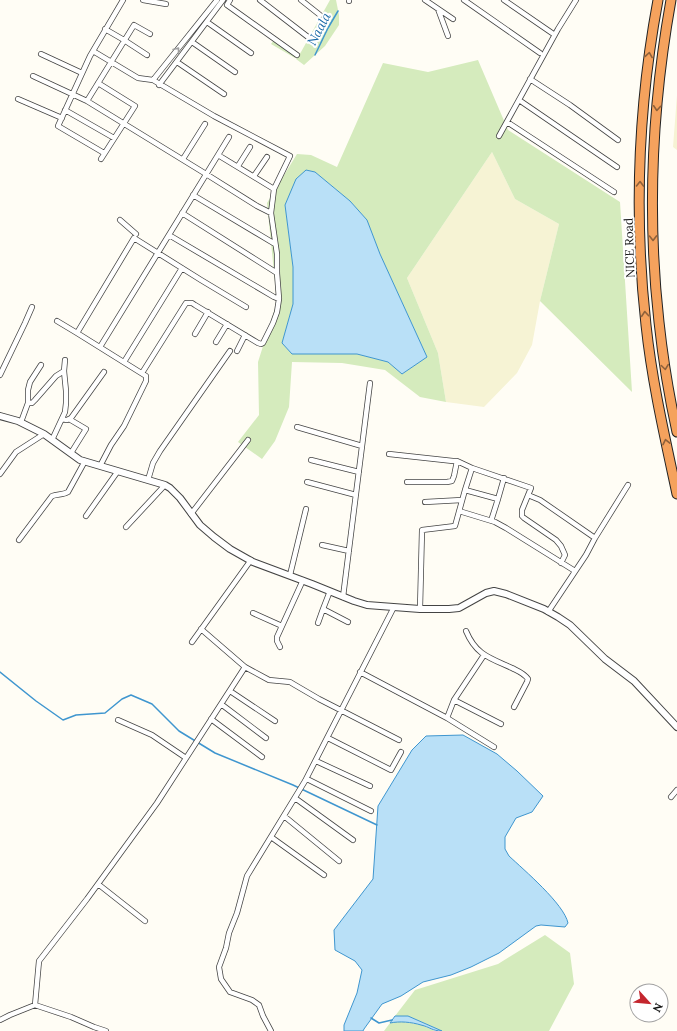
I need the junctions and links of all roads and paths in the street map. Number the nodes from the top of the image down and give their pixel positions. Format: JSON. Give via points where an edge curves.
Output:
{"nodes":[{"id":1,"x":123,"y":0,"type":"edge"},
{"id":2,"x":143,"y":0,"type":"edge"},
{"id":3,"x":217,"y":0,"type":"edge"},
{"id":4,"x":223,"y":0,"type":"edge"},
{"id":5,"x":230,"y":0,"type":"edge"},
{"id":6,"x":260,"y":0,"type":"edge"},
{"id":7,"x":301,"y":0,"type":"edge"},
{"id":8,"x":425,"y":0,"type":"edge"},
{"id":9,"x":464,"y":0,"type":"edge"},
{"id":10,"x":504,"y":0,"type":"edge"},
{"id":11,"x":576,"y":0,"type":"edge"},
{"id":12,"x":658,"y":0,"type":"edge"},
{"id":13,"x":671,"y":0,"type":"edge"},
{"id":14,"x":166,"y":4,"type":"dead end"},
{"id":15,"x":438,"y":9,"type":"junction"},
{"id":16,"x":320,"y":15,"type":"dead end"},
{"id":17,"x":454,"y":19,"type":"dead end"},
{"id":18,"x":207,"y":22,"type":"junction"},
{"id":19,"x":105,"y":30,"type":"junction"},
{"id":20,"x":552,"y":33,"type":"dead end"},
{"id":21,"x":150,"y":34,"type":"dead end"},
{"id":22,"x":448,"y":36,"type":"dead end"},
{"id":23,"x":308,"y":37,"type":"dead end"},
{"id":24,"x":124,"y":40,"type":"junction"},
{"id":25,"x":192,"y":42,"type":"junction"},
{"id":26,"x":93,"y":51,"type":"junction"},
{"id":27,"x":540,"y":52,"type":"dead end"},
{"id":28,"x":251,"y":53,"type":"dead end"},
{"id":29,"x":41,"y":54,"type":"dead end"},
{"id":30,"x":148,"y":55,"type":"dead end"},
{"id":31,"x":297,"y":55,"type":"dead end"},
{"id":32,"x":111,"y":62,"type":"junction"},
{"id":33,"x":177,"y":62,"type":"junction"},
{"id":34,"x":235,"y":72,"type":"dead end"},
{"id":35,"x":82,"y":73,"type":"junction"},
{"id":36,"x":33,"y":76,"type":"dead end"},
{"id":37,"x":530,"y":79,"type":"junction"},
{"id":38,"x":153,"y":80,"type":"junction"},
{"id":39,"x":98,"y":83,"type":"junction"},
{"id":40,"x":160,"y":85,"type":"junction"},
{"id":41,"x":72,"y":94,"type":"junction"},
{"id":42,"x":224,"y":94,"type":"dead end"},
{"id":43,"x":18,"y":99,"type":"dead end"},
{"id":44,"x":519,"y":100,"type":"junction"},
{"id":45,"x":87,"y":101,"type":"junction"},
{"id":46,"x":65,"y":110,"type":"junction"},
{"id":47,"x":62,"y":118,"type":"junction"},
{"id":48,"x":507,"y":122,"type":"junction"},
{"id":49,"x":124,"y":124,"type":"junction"},
{"id":50,"x":205,"y":124,"type":"dead end"},
{"id":51,"x":499,"y":136,"type":"dead end"},
{"id":52,"x":114,"y":138,"type":"junction"},
{"id":53,"x":229,"y":138,"type":"dead end"},
{"id":54,"x":618,"y":140,"type":"dead end"},
{"id":55,"x":250,"y":147,"type":"dead end"},
{"id":56,"x":104,"y":154,"type":"junction"},
{"id":57,"x":218,"y":155,"type":"junction"},
{"id":58,"x":267,"y":157,"type":"dead end"},
{"id":59,"x":101,"y":159,"type":"dead end"},
{"id":60,"x":182,"y":159,"type":"junction"},
{"id":61,"x":238,"y":166,"type":"junction"},
{"id":62,"x":617,"y":167,"type":"dead end"},
{"id":63,"x":206,"y":174,"type":"junction"},
{"id":64,"x":254,"y":176,"type":"junction"},
{"id":65,"x":274,"y":189,"type":"junction"},
{"id":66,"x":614,"y":192,"type":"dead end"},
{"id":67,"x":194,"y":195,"type":"junction"},
{"id":68,"x":182,"y":213,"type":"junction"},
{"id":69,"x":270,"y":213,"type":"junction"},
{"id":70,"x":120,"y":220,"type":"dead end"},
{"id":71,"x":136,"y":234,"type":"dead end"},
{"id":72,"x":169,"y":235,"type":"junction"},
{"id":73,"x":275,"y":244,"type":"junction"},
{"id":74,"x":158,"y":253,"type":"junction"},
{"id":75,"x":182,"y":268,"type":"junction"},
{"id":76,"x":277,"y":273,"type":"junction"},
{"id":77,"x":279,"y":299,"type":"junction"},
{"id":78,"x":32,"y":307,"type":"dead end"},
{"id":79,"x":246,"y":307,"type":"dead end"},
{"id":80,"x":208,"y":312,"type":"junction"},
{"id":81,"x":57,"y":321,"type":"dead end"},
{"id":82,"x":227,"y":324,"type":"junction"},
{"id":83,"x":76,"y":333,"type":"junction"},
{"id":84,"x":195,"y":334,"type":"dead end"},
{"id":85,"x":246,"y":335,"type":"junction"},
{"id":86,"x":216,"y":342,"type":"dead end"},
{"id":87,"x":100,"y":347,"type":"junction"},
{"id":88,"x":230,"y":351,"type":"dead end"},
{"id":89,"x":237,"y":351,"type":"dead end"},
{"id":90,"x":65,"y":360,"type":"dead end"},
{"id":91,"x":124,"y":362,"type":"junction"},
{"id":92,"x":41,"y":365,"type":"dead end"},
{"id":93,"x":64,"y":371,"type":"junction"},
{"id":94,"x":104,"y":372,"type":"dead end"},
{"id":95,"x":142,"y":373,"type":"junction"},
{"id":96,"x":0,"y":375,"type":"edge"},
{"id":97,"x":370,"y":383,"type":"dead end"},
{"id":98,"x":28,"y":403,"type":"junction"},
{"id":99,"x":0,"y":416,"type":"edge"},
{"id":100,"x":62,"y":419,"type":"junction"},
{"id":101,"x":69,"y":419,"type":"junction"},
{"id":102,"x":21,"y":422,"type":"junction"},
{"id":103,"x":297,"y":427,"type":"dead end"},
{"id":104,"x":677,"y":432,"type":"edge"},
{"id":105,"x":44,"y":434,"type":"junction"},
{"id":106,"x":52,"y":440,"type":"junction"},
{"id":107,"x":248,"y":440,"type":"dead end"},
{"id":108,"x":362,"y":446,"type":"junction"},
{"id":109,"x":71,"y":453,"type":"junction"},
{"id":110,"x":389,"y":454,"type":"dead end"},
{"id":111,"x":311,"y":460,"type":"dead end"},
{"id":112,"x":457,"y":461,"type":"junction"},
{"id":113,"x":85,"y":462,"type":"junction"},
{"id":114,"x":100,"y":466,"type":"junction"},
{"id":115,"x":472,"y":468,"type":"junction"},
{"id":116,"x":118,"y":471,"type":"junction"},
{"id":117,"x":359,"y":472,"type":"junction"},
{"id":118,"x":0,"y":474,"type":"edge"},
{"id":119,"x":504,"y":478,"type":"junction"},
{"id":120,"x":148,"y":480,"type":"junction"},
{"id":121,"x":307,"y":482,"type":"dead end"},
{"id":122,"x":407,"y":482,"type":"dead end"},
{"id":123,"x":165,"y":485,"type":"junction"},
{"id":124,"x":628,"y":485,"type":"dead end"},
{"id":125,"x":465,"y":490,"type":"junction"},
{"id":126,"x":677,"y":494,"type":"edge"},
{"id":127,"x":356,"y":495,"type":"junction"},
{"id":128,"x":528,"y":495,"type":"junction"},
{"id":129,"x":498,"y":499,"type":"junction"},
{"id":130,"x":462,"y":500,"type":"junction"},
{"id":131,"x":425,"y":502,"type":"dead end"},
{"id":132,"x":306,"y":509,"type":"dead end"},
{"id":133,"x":459,"y":511,"type":"junction"},
{"id":134,"x":191,"y":514,"type":"junction"},
{"id":135,"x":86,"y":516,"type":"dead end"},
{"id":136,"x":491,"y":521,"type":"junction"},
{"id":137,"x":126,"y":527,"type":"dead end"},
{"id":138,"x":595,"y":538,"type":"junction"},
{"id":139,"x":19,"y":540,"type":"dead end"},
{"id":140,"x":322,"y":545,"type":"dead end"},
{"id":141,"x":349,"y":551,"type":"junction"},
{"id":142,"x":251,"y":560,"type":"junction"},
{"id":143,"x":561,"y":563,"type":"junction"},
{"id":144,"x":575,"y":571,"type":"junction"},
{"id":145,"x":290,"y":575,"type":"junction"},
{"id":146,"x":303,"y":580,"type":"junction"},
{"id":147,"x":330,"y":591,"type":"junction"},
{"id":148,"x":343,"y":597,"type":"junction"},
{"id":149,"x":394,"y":607,"type":"junction"},
{"id":150,"x":323,"y":609,"type":"junction"},
{"id":151,"x":420,"y":609,"type":"junction"},
{"id":152,"x":548,"y":612,"type":"junction"},
{"id":153,"x":253,"y":613,"type":"dead end"},
{"id":154,"x":348,"y":622,"type":"dead end"},
{"id":155,"x":318,"y":623,"type":"dead end"},
{"id":156,"x":282,"y":626,"type":"junction"},
{"id":157,"x":201,"y":629,"type":"junction"},
{"id":158,"x":466,"y":631,"type":"dead end"},
{"id":159,"x":192,"y":642,"type":"dead end"},
{"id":160,"x":280,"y":647,"type":"dead end"},
{"id":161,"x":484,"y":655,"type":"junction"},
{"id":162,"x":245,"y":667,"type":"junction"},
{"id":163,"x":360,"y":672,"type":"junction"},
{"id":164,"x":230,"y":690,"type":"junction"},
{"id":165,"x":454,"y":700,"type":"junction"},
{"id":166,"x":221,"y":704,"type":"junction"},
{"id":167,"x":514,"y":707,"type":"dead end"},
{"id":168,"x":341,"y":710,"type":"junction"},
{"id":169,"x":447,"y":718,"type":"junction"},
{"id":170,"x":211,"y":719,"type":"junction"},
{"id":171,"x":118,"y":720,"type":"dead end"},
{"id":172,"x":275,"y":721,"type":"dead end"},
{"id":173,"x":502,"y":724,"type":"dead end"},
{"id":174,"x":677,"y":727,"type":"edge"},
{"id":175,"x":266,"y":738,"type":"dead end"},
{"id":176,"x":328,"y":738,"type":"junction"},
{"id":177,"x":399,"y":740,"type":"dead end"},
{"id":178,"x":494,"y":747,"type":"dead end"},
{"id":179,"x":401,"y":752,"type":"dead end"},
{"id":180,"x":262,"y":757,"type":"dead end"},
{"id":181,"x":186,"y":758,"type":"junction"},
{"id":182,"x":316,"y":761,"type":"junction"},
{"id":183,"x":307,"y":779,"type":"junction"},
{"id":184,"x":370,"y":786,"type":"dead end"},
{"id":185,"x":677,"y":790,"type":"edge"},
{"id":186,"x":671,"y":797,"type":"dead end"},
{"id":187,"x":295,"y":798,"type":"junction"},
{"id":188,"x":371,"y":811,"type":"dead end"},
{"id":189,"x":284,"y":816,"type":"junction"},
{"id":190,"x":271,"y":837,"type":"junction"},
{"id":191,"x":353,"y":840,"type":"dead end"},
{"id":192,"x":339,"y":860,"type":"dead end"},
{"id":193,"x":324,"y":875,"type":"dead end"},
{"id":194,"x":98,"y":884,"type":"junction"},
{"id":195,"x":145,"y":921,"type":"dead end"},
{"id":196,"x":35,"y":1005,"type":"junction"},
{"id":197,"x":0,"y":1020,"type":"edge"},
{"id":198,"x":106,"y":1031,"type":"edge"},
{"id":199,"x":271,"y":1031,"type":"edge"}],
"edges":[{"from":1,"to":19,"type":"street"},
{"from":2,"to":14,"type":"street"},
{"from":38,"to":3,"type":"street","one_way":true},
{"from":4,"to":18,"type":"street"},
{"from":5,"to":31,"type":"street","via":[[227,5]]},
{"from":6,"to":23,"type":"street"},
{"from":7,"to":16,"type":"street"},
{"from":8,"to":15,"type":"street"},
{"from":9,"to":27,"type":"street"},
{"from":10,"to":20,"type":"street"},
{"from":11,"to":37,"type":"street"},
{"from":126,"to":12,"type":"highway","name":"NICE Road","one_way":true,"via":[[657,404],[642,287],[640,249],[642,126]]},
{"from":13,"to":104,"type":"highway","name":"NICE Road","one_way":true,"via":[[658,91],[653,213],[659,321]]},
{"from":15,"to":17,"type":"street"},
{"from":15,"to":22,"type":"street"},
{"from":18,"to":25,"type":"street"},
{"from":18,"to":28,"type":"street"},
{"from":19,"to":24,"type":"street"},
{"from":19,"to":26,"type":"street"},
{"from":21,"to":24,"type":"street","via":[[134,25]]},
{"from":24,"to":30,"type":"street"},
{"from":24,"to":32,"type":"street"},
{"from":25,"to":33,"type":"street"},
{"from":25,"to":34,"type":"street"},
{"from":26,"to":32,"type":"street"},
{"from":26,"to":35,"type":"street"},
{"from":29,"to":35,"type":"street"},
{"from":32,"to":38,"type":"street","via":[[138,78]]},
{"from":32,"to":39,"type":"street"},
{"from":33,"to":40,"type":"street"},
{"from":33,"to":42,"type":"street"},
{"from":35,"to":41,"type":"street"},
{"from":36,"to":41,"type":"street"},
{"from":37,"to":44,"type":"street"},
{"from":37,"to":54,"type":"street"},
{"from":38,"to":40,"type":"street"},
{"from":39,"to":45,"type":"street"},
{"from":39,"to":49,"type":"street","via":[[136,106]]},
{"from":40,"to":65,"type":"street","via":[[290,156]]},
{"from":41,"to":45,"type":"street"},
{"from":41,"to":46,"type":"street"},
{"from":43,"to":47,"type":"street"},
{"from":44,"to":48,"type":"street"},
{"from":44,"to":62,"type":"street"},
{"from":45,"to":49,"type":"street"},
{"from":46,"to":47,"type":"street"},
{"from":46,"to":52,"type":"street"},
{"from":47,"to":56,"type":"street","via":[[58,126]]},
{"from":48,"to":51,"type":"street"},
{"from":48,"to":66,"type":"street"},
{"from":49,"to":52,"type":"street"},
{"from":49,"to":60,"type":"street"},
{"from":50,"to":60,"type":"street"},
{"from":52,"to":56,"type":"street"},
{"from":53,"to":57,"type":"street"},
{"from":55,"to":61,"type":"street"},
{"from":56,"to":59,"type":"street"},
{"from":57,"to":61,"type":"street"},
{"from":57,"to":63,"type":"street"},
{"from":58,"to":64,"type":"street"},
{"from":60,"to":63,"type":"street"},
{"from":61,"to":64,"type":"street"},
{"from":63,"to":67,"type":"street"},
{"from":63,"to":69,"type":"street"},
{"from":64,"to":65,"type":"street"},
{"from":65,"to":69,"type":"street"},
{"from":67,"to":68,"type":"street"},
{"from":67,"to":73,"type":"street"},
{"from":68,"to":72,"type":"street"},
{"from":68,"to":76,"type":"street"},
{"from":69,"to":73,"type":"street"},
{"from":70,"to":71,"type":"street"},
{"from":72,"to":74,"type":"street"},
{"from":72,"to":77,"type":"street"},
{"from":73,"to":76,"type":"street"},
{"from":74,"to":75,"type":"street"},
{"from":74,"to":83,"type":"street","via":[[134,238]]},
{"from":74,"to":87,"type":"street"},
{"from":75,"to":79,"type":"street"},
{"from":75,"to":91,"type":"street"},
{"from":76,"to":77,"type":"street"},
{"from":77,"to":85,"type":"street","via":[[273,323],[263,343],[258,343]]},
{"from":78,"to":96,"type":"street"},
{"from":80,"to":82,"type":"street"},
{"from":80,"to":84,"type":"street"},
{"from":80,"to":95,"type":"street","via":[[192,303],[186,303]]},
{"from":81,"to":83,"type":"street"},
{"from":82,"to":85,"type":"street"},
{"from":82,"to":86,"type":"street"},
{"from":83,"to":87,"type":"street"},
{"from":85,"to":89,"type":"street"},
{"from":87,"to":91,"type":"street"},
{"from":88,"to":120,"type":"street","via":[[160,451]]},
{"from":90,"to":93,"type":"street"},
{"from":91,"to":95,"type":"street"},
{"from":92,"to":98,"type":"street","via":[[30,382]]},
{"from":93,"to":98,"type":"street","via":[[56,376],[32,403]]},
{"from":93,"to":100,"type":"street","via":[[66,403]]},
{"from":94,"to":101,"type":"street"},
{"from":95,"to":114,"type":"street","via":[[146,376],[146,381],[124,426]]},
{"from":97,"to":108,"type":"street"},
{"from":98,"to":102,"type":"street"},
{"from":99,"to":102,"type":"street"},
{"from":100,"to":101,"type":"street"},
{"from":100,"to":106,"type":"street"},
{"from":101,"to":109,"type":"street","via":[[86,429]]},
{"from":102,"to":105,"type":"street"},
{"from":103,"to":108,"type":"street"},
{"from":105,"to":106,"type":"street"},
{"from":105,"to":118,"type":"street","via":[[16,452]]},
{"from":106,"to":109,"type":"street"},
{"from":107,"to":134,"type":"street"},
{"from":108,"to":117,"type":"street"},
{"from":109,"to":113,"type":"street"},
{"from":110,"to":112,"type":"street"},
{"from":111,"to":117,"type":"street"},
{"from":112,"to":115,"type":"street"},
{"from":112,"to":122,"type":"street","via":[[452,481]]},
{"from":113,"to":114,"type":"street"},
{"from":113,"to":139,"type":"street","via":[[68,492],[52,496]]},
{"from":114,"to":116,"type":"street"},
{"from":115,"to":119,"type":"street"},
{"from":115,"to":125,"type":"street"},
{"from":116,"to":120,"type":"street"},
{"from":116,"to":135,"type":"street"},
{"from":117,"to":127,"type":"street"},
{"from":119,"to":128,"type":"street","via":[[531,488]]},
{"from":119,"to":129,"type":"street"},
{"from":120,"to":123,"type":"street"},
{"from":121,"to":127,"type":"street"},
{"from":123,"to":134,"type":"street","via":[[180,498]]},
{"from":123,"to":137,"type":"street"},
{"from":124,"to":138,"type":"street"},
{"from":125,"to":129,"type":"street"},
{"from":125,"to":130,"type":"street"},
{"from":127,"to":141,"type":"street"},
{"from":128,"to":138,"type":"street","via":[[540,500]]},
{"from":128,"to":143,"type":"street","via":[[522,516],[561,546],[564,555]]},
{"from":129,"to":136,"type":"street"},
{"from":130,"to":131,"type":"street"},
{"from":130,"to":133,"type":"street"},
{"from":132,"to":145,"type":"street"},
{"from":133,"to":136,"type":"street"},
{"from":133,"to":151,"type":"street","via":[[455,526],[422,530]]},
{"from":134,"to":142,"type":"street","via":[[214,537]]},
{"from":136,"to":143,"type":"street"},
{"from":138,"to":144,"type":"street"},
{"from":140,"to":141,"type":"street"},
{"from":141,"to":148,"type":"street"},
{"from":142,"to":145,"type":"street"},
{"from":142,"to":157,"type":"street"},
{"from":143,"to":144,"type":"street"},
{"from":144,"to":152,"type":"street"},
{"from":145,"to":146,"type":"street"},
{"from":146,"to":147,"type":"street"},
{"from":146,"to":156,"type":"street"},
{"from":147,"to":148,"type":"street"},
{"from":147,"to":150,"type":"street"},
{"from":148,"to":149,"type":"street","via":[[367,605]]},
{"from":149,"to":151,"type":"street"},
{"from":149,"to":163,"type":"street"},
{"from":150,"to":154,"type":"street"},
{"from":150,"to":155,"type":"street"},
{"from":151,"to":152,"type":"street","via":[[459,608],[494,591]]},
{"from":152,"to":174,"type":"street","via":[[570,626],[605,659],[634,681]]},
{"from":153,"to":156,"type":"street"},
{"from":156,"to":160,"type":"street","via":[[277,637]]},
{"from":157,"to":159,"type":"street"},
{"from":157,"to":162,"type":"street"},
{"from":158,"to":161,"type":"street","via":[[470,642]]},
{"from":161,"to":165,"type":"street"},
{"from":161,"to":167,"type":"street","via":[[522,673],[528,679]]},
{"from":162,"to":164,"type":"street"},
{"from":162,"to":168,"type":"street","via":[[269,680],[295,684]]},
{"from":163,"to":168,"type":"street"},
{"from":163,"to":169,"type":"street"},
{"from":164,"to":166,"type":"street"},
{"from":164,"to":172,"type":"street"},
{"from":165,"to":169,"type":"street"},
{"from":165,"to":173,"type":"street"},
{"from":166,"to":170,"type":"street"},
{"from":166,"to":175,"type":"street"},
{"from":168,"to":176,"type":"street"},
{"from":168,"to":177,"type":"street"},
{"from":169,"to":178,"type":"street"},
{"from":170,"to":180,"type":"street"},
{"from":170,"to":181,"type":"street"},
{"from":171,"to":181,"type":"street","via":[[152,735]]},
{"from":176,"to":179,"type":"street","via":[[391,770]]},
{"from":176,"to":182,"type":"street"},
{"from":181,"to":194,"type":"street"},
{"from":182,"to":183,"type":"street"},
{"from":182,"to":184,"type":"street"},
{"from":183,"to":187,"type":"street"},
{"from":183,"to":188,"type":"street"},
{"from":185,"to":186,"type":"street"},
{"from":187,"to":189,"type":"street"},
{"from":187,"to":191,"type":"street"},
{"from":189,"to":190,"type":"street"},
{"from":189,"to":192,"type":"street"},
{"from":190,"to":193,"type":"street"},
{"from":190,"to":199,"type":"street","via":[[247,876],[219,967],[221,979],[230,992],[259,1005]]},
{"from":194,"to":195,"type":"street"},
{"from":194,"to":196,"type":"street","via":[[40,961]]},
{"from":196,"to":197,"type":"street"},
{"from":196,"to":198,"type":"street"}]}
